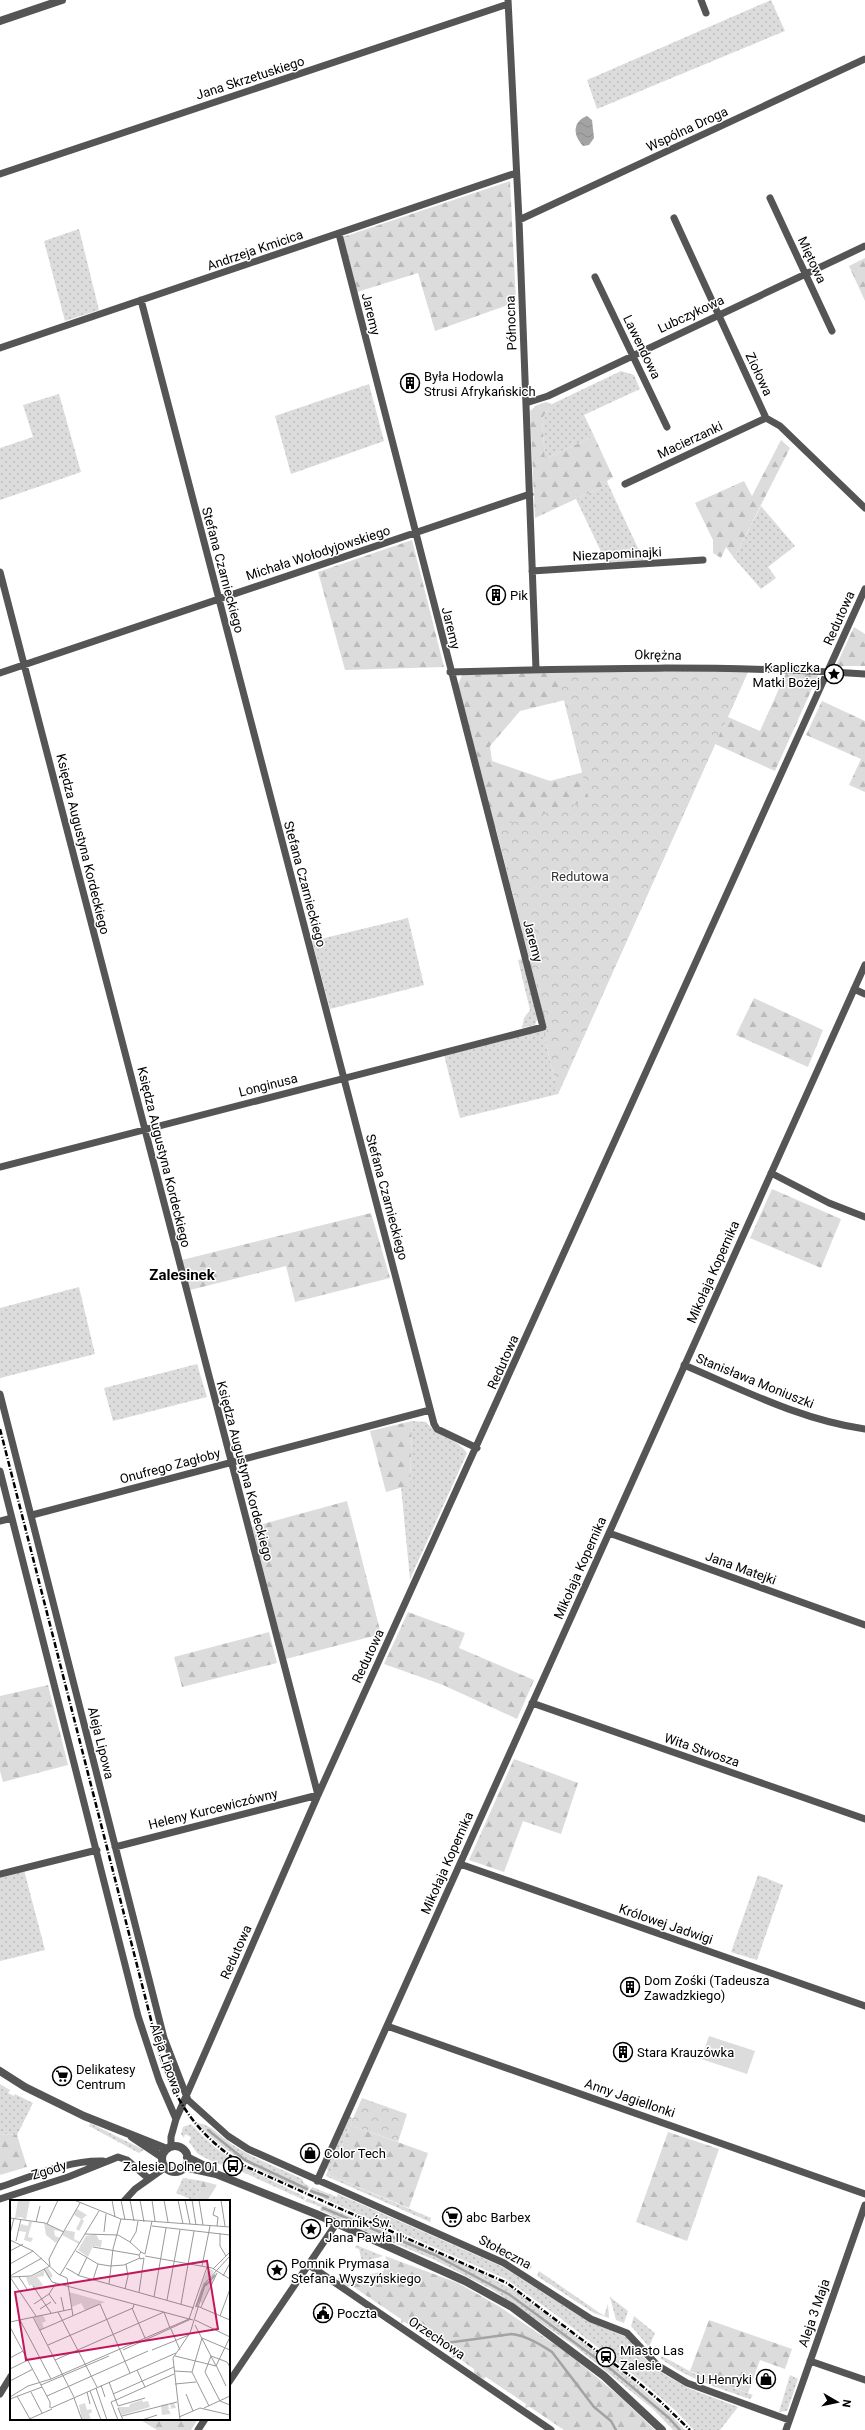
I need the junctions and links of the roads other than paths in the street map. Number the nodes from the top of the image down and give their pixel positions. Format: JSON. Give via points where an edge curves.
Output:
{"nodes":[{"id":1,"x":62,"y":0,"type":"edge"},
{"id":2,"x":701,"y":0,"type":"edge"},
{"id":3,"x":508,"y":2,"type":"edge"},
{"id":4,"x":706,"y":13,"type":"dead end"},
{"id":5,"x":0,"y":21,"type":"edge"},
{"id":6,"x":865,"y":59,"type":"edge"},
{"id":7,"x":516,"y":173,"type":"junction"},
{"id":8,"x":0,"y":174,"type":"edge"},
{"id":9,"x":770,"y":198,"type":"dead end"},
{"id":10,"x":674,"y":218,"type":"dead end"},
{"id":11,"x":519,"y":220,"type":"junction"},
{"id":12,"x":338,"y":234,"type":"junction"},
{"id":13,"x":865,"y":246,"type":"edge"},
{"id":14,"x":804,"y":274,"type":"junction"},
{"id":15,"x":595,"y":277,"type":"dead end"},
{"id":16,"x":141,"y":300,"type":"junction"},
{"id":17,"x":719,"y":314,"type":"junction"},
{"id":18,"x":832,"y":331,"type":"dead end"},
{"id":19,"x":0,"y":348,"type":"edge"},
{"id":20,"x":632,"y":355,"type":"junction"},
{"id":21,"x":526,"y":403,"type":"junction"},
{"id":22,"x":766,"y":418,"type":"junction"},
{"id":23,"x":667,"y":427,"type":"dead end"},
{"id":24,"x":625,"y":484,"type":"dead end"},
{"id":25,"x":530,"y":494,"type":"junction"},
{"id":26,"x":865,"y":508,"type":"edge"},
{"id":27,"x":415,"y":534,"type":"junction"},
{"id":28,"x":703,"y":560,"type":"dead end"},
{"id":29,"x":532,"y":571,"type":"junction"},
{"id":30,"x":0,"y":572,"type":"edge"},
{"id":31,"x":865,"y":589,"type":"edge"},
{"id":32,"x":219,"y":599,"type":"junction"},
{"id":33,"x":25,"y":665,"type":"junction"},
{"id":34,"x":536,"y":669,"type":"junction"},
{"id":35,"x":828,"y":671,"type":"junction"},
{"id":36,"x":450,"y":672,"type":"junction"},
{"id":37,"x":0,"y":673,"type":"edge"},
{"id":38,"x":865,"y":674,"type":"edge"},
{"id":39,"x":865,"y":965,"type":"edge"},
{"id":40,"x":854,"y":989,"type":"junction"},
{"id":41,"x":865,"y":994,"type":"edge"},
{"id":42,"x":542,"y":1027,"type":"joint"},
{"id":43,"x":343,"y":1078,"type":"junction"},
{"id":44,"x":144,"y":1129,"type":"junction"},
{"id":45,"x":0,"y":1167,"type":"edge"},
{"id":46,"x":771,"y":1173,"type":"junction"},
{"id":47,"x":865,"y":1217,"type":"edge"},
{"id":48,"x":684,"y":1365,"type":"junction"},
{"id":49,"x":0,"y":1394,"type":"edge"},
{"id":50,"x":430,"y":1410,"type":"junction"},
{"id":51,"x":865,"y":1429,"type":"edge"},
{"id":52,"x":477,"y":1448,"type":"junction"},
{"id":53,"x":230,"y":1463,"type":"junction"},
{"id":54,"x":0,"y":1471,"type":"edge"},
{"id":55,"x":32,"y":1515,"type":"junction"},
{"id":56,"x":12,"y":1518,"type":"junction"},
{"id":57,"x":0,"y":1521,"type":"edge"},
{"id":58,"x":609,"y":1533,"type":"junction"},
{"id":59,"x":865,"y":1625,"type":"edge"},
{"id":60,"x":532,"y":1703,"type":"junction"},
{"id":61,"x":318,"y":1795,"type":"junction"},
{"id":62,"x":865,"y":1819,"type":"edge"},
{"id":63,"x":115,"y":1846,"type":"junction"},
{"id":64,"x":97,"y":1850,"type":"junction"},
{"id":65,"x":460,"y":1864,"type":"junction"},
{"id":66,"x":0,"y":1874,"type":"edge"},
{"id":67,"x":865,"y":2006,"type":"edge"},
{"id":68,"x":387,"y":2026,"type":"junction"},
{"id":69,"x":0,"y":2071,"type":"edge"},
{"id":70,"x":186,"y":2096,"type":"junction"},
{"id":71,"x":176,"y":2120,"type":"junction"},
{"id":72,"x":132,"y":2137,"type":"junction"},
{"id":73,"x":169,"y":2148,"type":"junction"},
{"id":74,"x":162,"y":2157,"type":"junction"},
{"id":75,"x":187,"y":2157,"type":"junction"},
{"id":76,"x":103,"y":2161,"type":"junction"},
{"id":77,"x":166,"y":2167,"type":"junction"},
{"id":78,"x":184,"y":2167,"type":"junction"},
{"id":79,"x":216,"y":2174,"type":"junction"},
{"id":80,"x":148,"y":2178,"type":"junction"},
{"id":81,"x":317,"y":2181,"type":"junction"},
{"id":82,"x":0,"y":2187,"type":"edge"},
{"id":83,"x":865,"y":2194,"type":"edge"},
{"id":84,"x":0,"y":2199,"type":"edge"},
{"id":85,"x":125,"y":2200,"type":"edge"},
{"id":86,"x":865,"y":2205,"type":"edge"},
{"id":87,"x":336,"y":2224,"type":"junction"},
{"id":88,"x":309,"y":2265,"type":"junction"},
{"id":89,"x":810,"y":2361,"type":"junction"},
{"id":90,"x":10,"y":2378,"type":"edge"},
{"id":91,"x":230,"y":2380,"type":"edge"},
{"id":92,"x":865,"y":2380,"type":"edge"},
{"id":93,"x":0,"y":2394,"type":"edge"},
{"id":94,"x":204,"y":2420,"type":"edge"},
{"id":95,"x":790,"y":2420,"type":"junction"},
{"id":96,"x":198,"y":2430,"type":"edge"},
{"id":97,"x":551,"y":2430,"type":"edge"},
{"id":98,"x":662,"y":2430,"type":"edge"},
{"id":99,"x":786,"y":2430,"type":"edge"}],
"edges":[{"from":1,"to":5,"type":"street"},
{"from":2,"to":4,"type":"street"},
{"from":3,"to":7,"type":"street","name":"Północna"},
{"from":3,"to":8,"type":"street","name":"Jana Skrzetuskiego"},
{"from":6,"to":11,"type":"street","name":"Wspólna Droga"},
{"from":7,"to":11,"type":"street","name":"Północna"},
{"from":7,"to":12,"type":"street","name":"Andrzeja Kmicica"},
{"from":9,"to":14,"type":"street","name":"Miętowa"},
{"from":10,"to":17,"type":"street","name":"Ziołowa"},
{"from":11,"to":21,"type":"street","name":"Północna"},
{"from":12,"to":16,"type":"street","name":"Andrzeja Kmicica"},
{"from":12,"to":27,"type":"street","name":"Jaremy"},
{"from":13,"to":14,"type":"street","name":"Lubczykowa"},
{"from":14,"to":17,"type":"street","name":"Lubczykowa"},
{"from":14,"to":18,"type":"street","name":"Miętowa"},
{"from":15,"to":20,"type":"street","name":"Lawendowa"},
{"from":16,"to":19,"type":"street","name":"Andrzeja Kmicica"},
{"from":16,"to":32,"type":"street","name":"Stefana Czarnieckiego"},
{"from":17,"to":20,"type":"street","name":"Lubczykowa"},
{"from":17,"to":22,"type":"street","name":"Ziołowa"},
{"from":20,"to":21,"type":"street","name":"Lubczykowa","via":[[548,396]]},
{"from":20,"to":23,"type":"street","name":"Lawendowa"},
{"from":21,"to":25,"type":"street","name":"Północna"},
{"from":22,"to":24,"type":"street","name":"Macierzanki"},
{"from":22,"to":26,"type":"street","via":[[780,426]]},
{"from":25,"to":27,"type":"street","name":"Michała Wołodyjowskiego"},
{"from":25,"to":29,"type":"street","name":"Północna"},
{"from":27,"to":32,"type":"street","name":"Michała Wołodyjowskiego"},
{"from":27,"to":36,"type":"street","name":"Jaremy"},
{"from":28,"to":29,"type":"street","name":"Niezapominajki"},
{"from":29,"to":34,"type":"street","name":"Północna"},
{"from":30,"to":33,"type":"street","name":"Księdza Augustyna Kordeckiego"},
{"from":31,"to":35,"type":"street","name":"Redutowa"},
{"from":32,"to":33,"type":"street","name":"Michała Wołodyjowskiego"},
{"from":32,"to":43,"type":"street","name":"Stefana Czarnieckiego"},
{"from":33,"to":37,"type":"street","name":"Michała Wołodyjowskiego"},
{"from":33,"to":44,"type":"street","name":"Księdza Augustyna Kordeckiego"},
{"from":34,"to":35,"type":"street","name":"Okrężna","via":[[748,668]]},
{"from":34,"to":36,"type":"street","name":"Okrężna"},
{"from":35,"to":38,"type":"street","name":"Okrężna"},
{"from":35,"to":52,"type":"street","name":"Redutowa"},
{"from":36,"to":42,"type":"street","name":"Jaremy"},
{"from":39,"to":40,"type":"street","name":"Mikołaja Kopernika"},
{"from":40,"to":41,"type":"street"},
{"from":40,"to":46,"type":"street","name":"Mikołaja Kopernika"},
{"from":42,"to":43,"type":"street","name":"Longinusa"},
{"from":43,"to":44,"type":"street","name":"Longinusa"},
{"from":43,"to":50,"type":"street","name":"Stefana Czarnieckiego"},
{"from":44,"to":45,"type":"street","name":"Longinusa"},
{"from":44,"to":53,"type":"street","name":"Księdza Augustyna Kordeckiego"},
{"from":46,"to":47,"type":"street","via":[[830,1203]]},
{"from":46,"to":48,"type":"street","name":"Mikołaja Kopernika"},
{"from":48,"to":51,"type":"street","name":"Stanisława Moniuszki","via":[[787,1410],[841,1426]]},
{"from":48,"to":58,"type":"street","name":"Mikołaja Kopernika"},
{"from":49,"to":55,"type":"street","name":"Aleja Lipowa"},
{"from":50,"to":52,"type":"street","name":"Stefana Czarnieckiego","via":[[437,1429]]},
{"from":50,"to":53,"type":"street","name":"Onufrego Zagłoby"},
{"from":52,"to":61,"type":"street","name":"Redutowa"},
{"from":53,"to":55,"type":"street","name":"Onufrego Zagłoby"},
{"from":53,"to":61,"type":"street","name":"Księdza Augustyna Kordeckiego"},
{"from":54,"to":56,"type":"street","name":"Aleja Lipowa"},
{"from":55,"to":63,"type":"street","name":"Aleja Lipowa"},
{"from":56,"to":57,"type":"street"},
{"from":56,"to":64,"type":"street","name":"Aleja Lipowa"},
{"from":58,"to":59,"type":"street","name":"Jana Matejki"},
{"from":58,"to":60,"type":"street","name":"Mikołaja Kopernika"},
{"from":60,"to":62,"type":"street","name":"Wita Stwosza"},
{"from":60,"to":65,"type":"street","name":"Mikołaja Kopernika"},
{"from":61,"to":63,"type":"street","name":"Heleny Kurcewiczówny"},
{"from":61,"to":70,"type":"street","name":"Redutowa"},
{"from":63,"to":70,"type":"street","name":"Aleja Lipowa","via":[[164,2038]]},
{"from":64,"to":66,"type":"street"},
{"from":64,"to":71,"type":"street","name":"Aleja Lipowa","via":[[138,2016],[159,2080]]},
{"from":65,"to":67,"type":"street","name":"Królowej Jadwigi"},
{"from":65,"to":68,"type":"street","name":"Mikołaja Kopernika"},
{"from":68,"to":81,"type":"street","name":"Mikołaja Kopernika"},
{"from":68,"to":83,"type":"street","name":"Anny Jagiellonki"},
{"from":69,"to":72,"type":"street","via":[[44,2097]]},
{"from":70,"to":71,"type":"street","name":"Redutowa"},
{"from":70,"to":81,"type":"street","name":"Stołeczna","via":[[190,2103],[237,2143]]},
{"from":71,"to":73,"type":"street","name":"Redutowa"},
{"from":72,"to":73,"type":"street","via":[[140,2137]]},
{"from":72,"to":74,"type":"street"},
{"from":73,"to":74,"type":"street"},
{"from":73,"to":75,"type":"street","via":[[182,2148]]},
{"from":74,"to":77,"type":"street"},
{"from":75,"to":78,"type":"street"},
{"from":75,"to":79,"type":"street"},
{"from":76,"to":80,"type":"street","name":"Zgody","via":[[122,2158]]},
{"from":76,"to":82,"type":"street","name":"Zgody","via":[[61,2167]]},
{"from":76,"to":84,"type":"street","name":"Zgody","via":[[68,2177]]},
{"from":77,"to":78,"type":"street","via":[[177,2171]]},
{"from":77,"to":80,"type":"street"},
{"from":78,"to":79,"type":"street"},
{"from":79,"to":87,"type":"street"},
{"from":80,"to":85,"type":"street"},
{"from":81,"to":95,"type":"street","name":"Stołeczna","via":[[504,2263],[591,2319],[627,2333],[657,2365],[687,2384]]},
{"from":86,"to":89,"type":"street","name":"Aleja 3 Maja"},
{"from":87,"to":88,"type":"street"},
{"from":87,"to":98,"type":"street","via":[[465,2281],[512,2308],[604,2376]]},
{"from":88,"to":91,"type":"street","via":[[298,2277]]},
{"from":88,"to":97,"type":"street","name":"Orzechowa"},
{"from":89,"to":92,"type":"street"},
{"from":89,"to":95,"type":"street","name":"Aleja 3 Maja"},
{"from":90,"to":93,"type":"street"},
{"from":94,"to":96,"type":"street"},
{"from":95,"to":99,"type":"street","name":"Aleja 3 Maja"}]}
